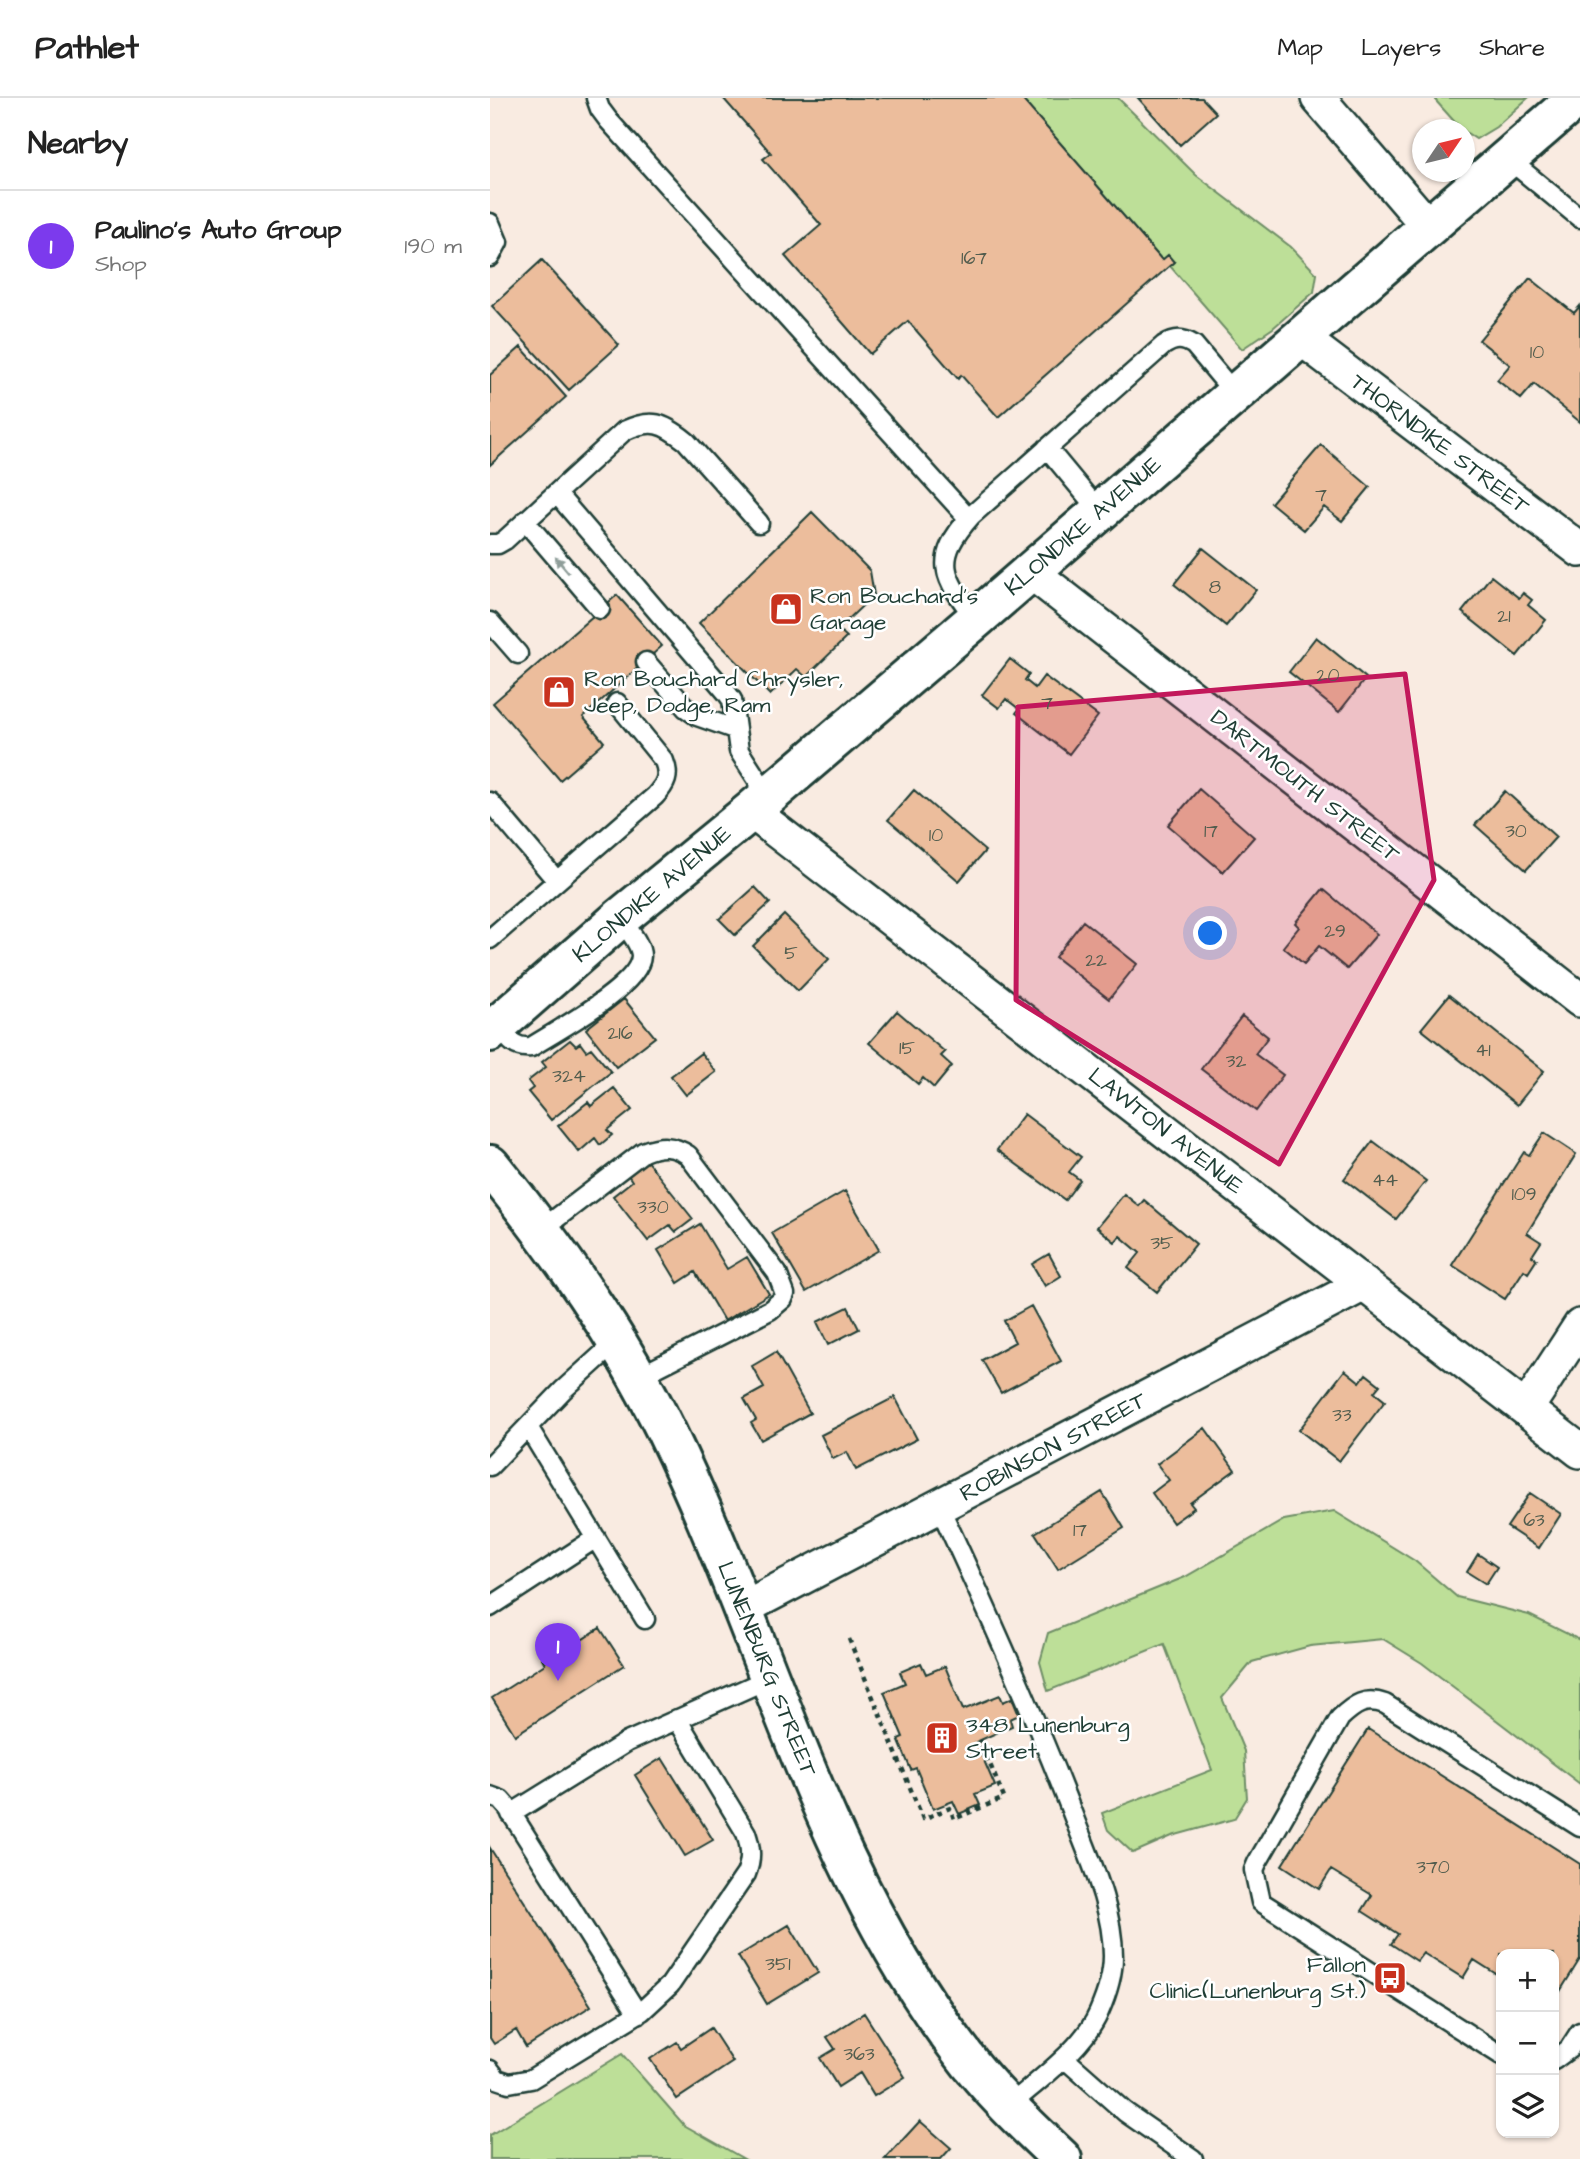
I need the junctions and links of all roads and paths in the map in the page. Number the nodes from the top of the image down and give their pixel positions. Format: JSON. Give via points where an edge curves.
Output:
{"nodes":[{"id":1,"x":596,"y":98,"type":"edge"},
{"id":2,"x":1318,"y":98,"type":"edge"},
{"id":3,"x":1577,"y":98,"type":"edge"},
{"id":4,"x":1507,"y":158,"type":"junction"},
{"id":5,"x":1580,"y":218,"type":"edge"},
{"id":6,"x":490,"y":223,"type":"edge"},
{"id":7,"x":1429,"y":226,"type":"junction"},
{"id":8,"x":490,"y":257,"type":"edge"},
{"id":9,"x":1301,"y":338,"type":"junction"},
{"id":10,"x":1235,"y":394,"type":"junction"},
{"id":11,"x":1047,"y":448,"type":"junction"},
{"id":12,"x":556,"y":494,"type":"junction"},
{"id":13,"x":1100,"y":512,"type":"junction"},
{"id":14,"x":968,"y":519,"type":"junction"},
{"id":15,"x":525,"y":521,"type":"junction"},
{"id":16,"x":759,"y":523,"type":"dead end"},
{"id":17,"x":490,"y":544,"type":"edge"},
{"id":18,"x":1580,"y":550,"type":"edge"},
{"id":19,"x":1031,"y":572,"type":"junction"},
{"id":20,"x":600,"y":608,"type":"dead end"},
{"id":21,"x":976,"y":619,"type":"junction"},
{"id":22,"x":490,"y":622,"type":"edge"},
{"id":23,"x":518,"y":654,"type":"dead end"},
{"id":24,"x":646,"y":662,"type":"dead end"},
{"id":25,"x":617,"y":703,"type":"dead end"},
{"id":26,"x":734,"y":729,"type":"junction"},
{"id":27,"x":490,"y":802,"type":"edge"},
{"id":28,"x":760,"y":803,"type":"junction"},
{"id":29,"x":557,"y":881,"type":"junction"},
{"id":30,"x":620,"y":918,"type":"junction"},
{"id":31,"x":490,"y":939,"type":"edge"},
{"id":32,"x":1580,"y":1000,"type":"edge"},
{"id":33,"x":494,"y":1029,"type":"edge"},
{"id":34,"x":490,"y":1165,"type":"edge"},
{"id":35,"x":541,"y":1230,"type":"junction"},
{"id":36,"x":1364,"y":1284,"type":"junction"},
{"id":37,"x":1580,"y":1325,"type":"edge"},
{"id":38,"x":617,"y":1341,"type":"junction"},
{"id":39,"x":638,"y":1377,"type":"junction"},
{"id":40,"x":1526,"y":1409,"type":"junction"},
{"id":41,"x":528,"y":1427,"type":"junction"},
{"id":42,"x":1580,"y":1451,"type":"edge"},
{"id":43,"x":490,"y":1466,"type":"edge"},
{"id":44,"x":940,"y":1506,"type":"junction"},
{"id":45,"x":596,"y":1538,"type":"junction"},
{"id":46,"x":490,"y":1607,"type":"edge"},
{"id":47,"x":742,"y":1609,"type":"junction"},
{"id":48,"x":645,"y":1619,"type":"dead end"},
{"id":49,"x":849,"y":1639,"type":"dead end"},
{"id":50,"x":770,"y":1678,"type":"junction"},
{"id":51,"x":677,"y":1718,"type":"junction"},
{"id":52,"x":980,"y":1740,"type":"dead end"},
{"id":53,"x":490,"y":1796,"type":"edge"},
{"id":54,"x":511,"y":1814,"type":"junction"},
{"id":55,"x":1580,"y":1827,"type":"edge"},
{"id":56,"x":638,"y":2014,"type":"junction"},
{"id":57,"x":1580,"y":2032,"type":"edge"},
{"id":58,"x":1496,"y":2051,"type":"edge"},
{"id":59,"x":1559,"y":2056,"type":"edge"},
{"id":60,"x":1064,"y":2057,"type":"junction"},
{"id":61,"x":490,"y":2070,"type":"edge"},
{"id":62,"x":1008,"y":2107,"type":"junction"},
{"id":63,"x":1062,"y":2159,"type":"edge"},
{"id":64,"x":1193,"y":2159,"type":"edge"}],
"edges":[{"from":1,"to":14,"type":"lane","via":[[609,121]]},
{"from":2,"to":7,"type":"street"},
{"from":3,"to":4,"type":"street","name":"KLONDIKE AVENUE"},
{"from":4,"to":5,"type":"lane"},
{"from":4,"to":7,"type":"street","name":"KLONDIKE AVENUE"},
{"from":6,"to":8,"type":"lane","via":[[498,242]]},
{"from":7,"to":9,"type":"street","name":"KLONDIKE AVENUE"},
{"from":9,"to":10,"type":"street","name":"KLONDIKE AVENUE"},
{"from":9,"to":18,"type":"street","name":"THORNDIKE STREET"},
{"from":10,"to":11,"type":"lane","via":[[1194,345],[1171,340]]},
{"from":10,"to":13,"type":"street","name":"KLONDIKE AVENUE"},
{"from":11,"to":13,"type":"lane"},
{"from":11,"to":14,"type":"lane"},
{"from":12,"to":15,"type":"lane"},
{"from":12,"to":16,"type":"lane","via":[[624,431],[651,423],[686,441]]},
{"from":12,"to":26,"type":"lane","via":[[727,693]]},
{"from":13,"to":19,"type":"street","name":"KLONDIKE AVENUE"},
{"from":14,"to":21,"type":"lane","via":[[946,553],[947,573],[951,586]]},
{"from":15,"to":17,"type":"lane","via":[[505,540]]},
{"from":20,"to":15,"type":"lane","one_way":true},
{"from":19,"to":21,"type":"street","name":"KLONDIKE AVENUE"},
{"from":19,"to":32,"type":"street","name":"DARTMOUTH STREET"},
{"from":21,"to":28,"type":"street","name":"KLONDIKE AVENUE"},
{"from":22,"to":23,"type":"lane"},
{"from":24,"to":26,"type":"lane","via":[[686,708]]},
{"from":25,"to":29,"type":"lane","via":[[664,761],[668,779],[655,796]]},
{"from":26,"to":28,"type":"lane"},
{"from":27,"to":29,"type":"lane"},
{"from":28,"to":30,"type":"street","name":"KLONDIKE AVENUE"},
{"from":28,"to":36,"type":"street","name":"LAWTON AVENUE"},
{"from":29,"to":31,"type":"lane"},
{"from":30,"to":33,"type":"street","name":"KLONDIKE AVENUE"},
{"from":30,"to":33,"type":"lane","via":[[641,957],[620,989],[531,1047],[520,1048]]},
{"from":34,"to":35,"type":"street","name":"LUNENBURG STREET"},
{"from":35,"to":38,"type":"street","name":"LUNENBURG STREET"},
{"from":35,"to":39,"type":"lane","via":[[643,1152],[669,1146],[688,1156],[777,1273],[785,1294],[770,1310]]},
{"from":36,"to":40,"type":"street","name":"LAWTON AVENUE"},
{"from":36,"to":44,"type":"street","name":"ROBINSON STREET"},
{"from":37,"to":40,"type":"street"},
{"from":38,"to":39,"type":"street","name":"LUNENBURG STREET"},
{"from":38,"to":41,"type":"lane"},
{"from":39,"to":47,"type":"street","name":"LUNENBURG STREET","via":[[684,1467]]},
{"from":40,"to":42,"type":"street","name":"LAWTON AVENUE"},
{"from":41,"to":43,"type":"lane"},
{"from":41,"to":45,"type":"lane"},
{"from":44,"to":47,"type":"street","name":"ROBINSON STREET"},
{"from":44,"to":60,"type":"lane","via":[[1028,1700],[1093,1867],[1108,1921],[1113,1956],[1108,1986],[1090,2030]]},
{"from":45,"to":46,"type":"lane"},
{"from":45,"to":48,"type":"lane"},
{"from":47,"to":50,"type":"street","name":"LUNENBURG STREET"},
{"from":49,"to":52,"type":"path","via":[[923,1819],[950,1808],[954,1819],[1004,1798]]},
{"from":50,"to":51,"type":"lane"},
{"from":50,"to":62,"type":"street","name":"LUNENBURG STREET","via":[[821,1803],[879,1924],[938,2022]]},
{"from":51,"to":54,"type":"lane","via":[[627,1742]]},
{"from":51,"to":56,"type":"lane","via":[[746,1833],[751,1863],[670,1985]]},
{"from":53,"to":54,"type":"lane","via":[[501,1800]]},
{"from":54,"to":56,"type":"lane"},
{"from":55,"to":58,"type":"lane","via":[[1373,1700],[1351,1708],[1340,1718],[1256,1864],[1261,1902]]},
{"from":56,"to":61,"type":"lane","via":[[531,2079],[509,2083]]},
{"from":57,"to":59,"type":"lane"},
{"from":60,"to":62,"type":"lane"},
{"from":60,"to":64,"type":"lane","via":[[1125,2112]]},
{"from":62,"to":63,"type":"street","name":"LUNENBURG STREET"}]}
